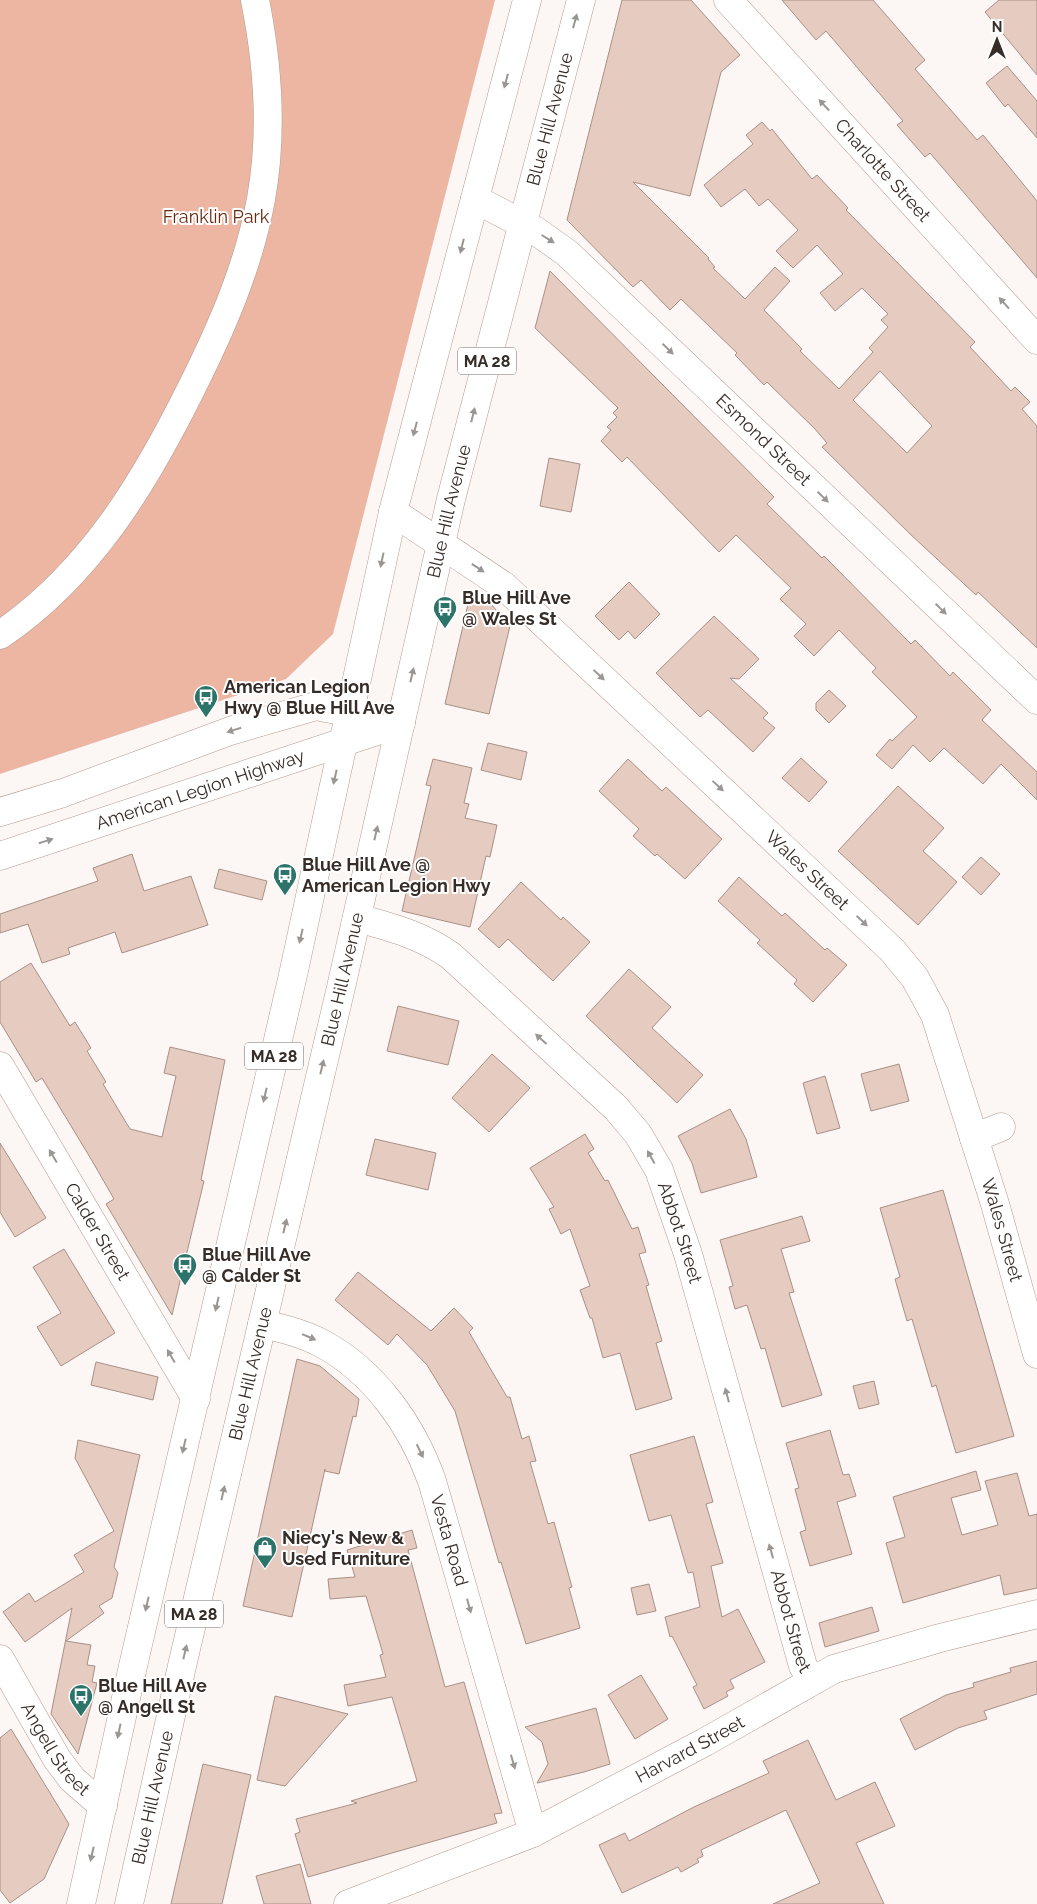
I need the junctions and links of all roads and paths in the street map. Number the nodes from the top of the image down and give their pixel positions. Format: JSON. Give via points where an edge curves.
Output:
{"nodes":[{"id":1,"x":255,"y":0,"type":"edge"},
{"id":2,"x":527,"y":0,"type":"edge"},
{"id":3,"x":581,"y":0,"type":"edge"},
{"id":4,"x":728,"y":0,"type":"edge"},
{"id":5,"x":474,"y":199,"type":"junction"},
{"id":6,"x":522,"y":223,"type":"junction"},
{"id":7,"x":1037,"y":340,"type":"edge"},
{"id":8,"x":393,"y":512,"type":"junction"},
{"id":9,"x":442,"y":544,"type":"junction"},
{"id":10,"x":0,"y":635,"type":"edge"},
{"id":11,"x":1037,"y":700,"type":"edge"},
{"id":12,"x":349,"y":713,"type":"junction"},
{"id":13,"x":401,"y":723,"type":"junction"},
{"id":14,"x":343,"y":742,"type":"junction"},
{"id":15,"x":0,"y":812,"type":"edge"},
{"id":16,"x":0,"y":856,"type":"edge"},
{"id":17,"x":357,"y":918,"type":"junction"},
{"id":18,"x":0,"y":1066,"type":"edge"},
{"id":19,"x":1001,"y":1128,"type":"dead end"},
{"id":20,"x":974,"y":1138,"type":"junction"},
{"id":21,"x":262,"y":1324,"type":"junction"},
{"id":22,"x":1037,"y":1354,"type":"edge"},
{"id":23,"x":196,"y":1398,"type":"junction"},
{"id":24,"x":1037,"y":1614,"type":"edge"},
{"id":25,"x":0,"y":1660,"type":"edge"},
{"id":26,"x":812,"y":1680,"type":"junction"},
{"id":27,"x":103,"y":1806,"type":"junction"},
{"id":28,"x":533,"y":1832,"type":"junction"},
{"id":29,"x":81,"y":1904,"type":"edge"},
{"id":30,"x":129,"y":1904,"type":"edge"},
{"id":31,"x":348,"y":1904,"type":"edge"}],
"edges":[{"from":1,"to":10,"type":"main road","via":[[266,68],[265,170],[251,246],[229,307],[146,475],[114,523],[81,564]]},
{"from":2,"to":5,"type":"main road","number":"MA 28","one_way":true},
{"from":6,"to":3,"type":"main road","name":"Blue Hill Avenue","number":"MA 28","one_way":true},
{"from":7,"to":4,"type":"main road","name":"Charlotte Street","one_way":true},
{"from":5,"to":6,"type":"main road","name":"Esmond Street"},
{"from":5,"to":8,"type":"main road","number":"MA 28","one_way":true},
{"from":9,"to":6,"type":"main road","name":"Blue Hill Avenue","number":"MA 28","one_way":true},
{"from":6,"to":11,"type":"main road","name":"Esmond Street","one_way":true,"via":[[567,252]]},
{"from":8,"to":9,"type":"main road","name":"Wales Street"},
{"from":8,"to":12,"type":"main road","number":"MA 28","one_way":true},
{"from":13,"to":9,"type":"main road","name":"Blue Hill Avenue","number":"MA 28","one_way":true},
{"from":9,"to":20,"type":"main road","name":"Wales Street","one_way":true,"via":[[504,586],[892,950],[915,978],[935,1015]]},
{"from":12,"to":13,"type":"main road"},
{"from":12,"to":14,"type":"main road","number":"MA 28"},
{"from":12,"to":15,"type":"main road","one_way":true,"via":[[316,706],[305,709],[230,731],[63,793]]},
{"from":13,"to":14,"type":"main road","name":"American Legion Highway"},
{"from":17,"to":13,"type":"main road","name":"Blue Hill Avenue","number":"MA 28","one_way":true},
{"from":16,"to":14,"type":"main road","name":"American Legion Highway","one_way":true},
{"from":14,"to":23,"type":"main road","number":"MA 28","one_way":true},
{"from":21,"to":17,"type":"main road","name":"Blue Hill Avenue","number":"MA 28","one_way":true},
{"from":26,"to":17,"type":"main road","name":"Abbot Street","one_way":true,"via":[[803,1666],[688,1254],[659,1170],[638,1134],[598,1090],[451,956],[436,945],[405,931]]},
{"from":23,"to":18,"type":"main road","name":"Calder Street","one_way":true},
{"from":19,"to":20,"type":"main road"},
{"from":20,"to":22,"type":"main road","name":"Wales Street"},
{"from":21,"to":28,"type":"main road","name":"Vesta Road","one_way":true,"via":[[301,1334],[336,1351],[370,1381],[411,1433],[432,1481]]},
{"from":30,"to":21,"type":"main road","name":"Blue Hill Avenue","number":"MA 28","one_way":true},
{"from":23,"to":27,"type":"main road","number":"MA 28","one_way":true},
{"from":24,"to":26,"type":"main road","name":"Harvard Street","via":[[834,1669]]},
{"from":25,"to":27,"type":"main road","name":"Angell Street","via":[[57,1758],[72,1779]]},
{"from":26,"to":28,"type":"main road","name":"Harvard Street","via":[[705,1742]]},
{"from":27,"to":29,"type":"main road","number":"MA 28","one_way":true},
{"from":28,"to":31,"type":"main road","name":"Harvard Street"}]}
